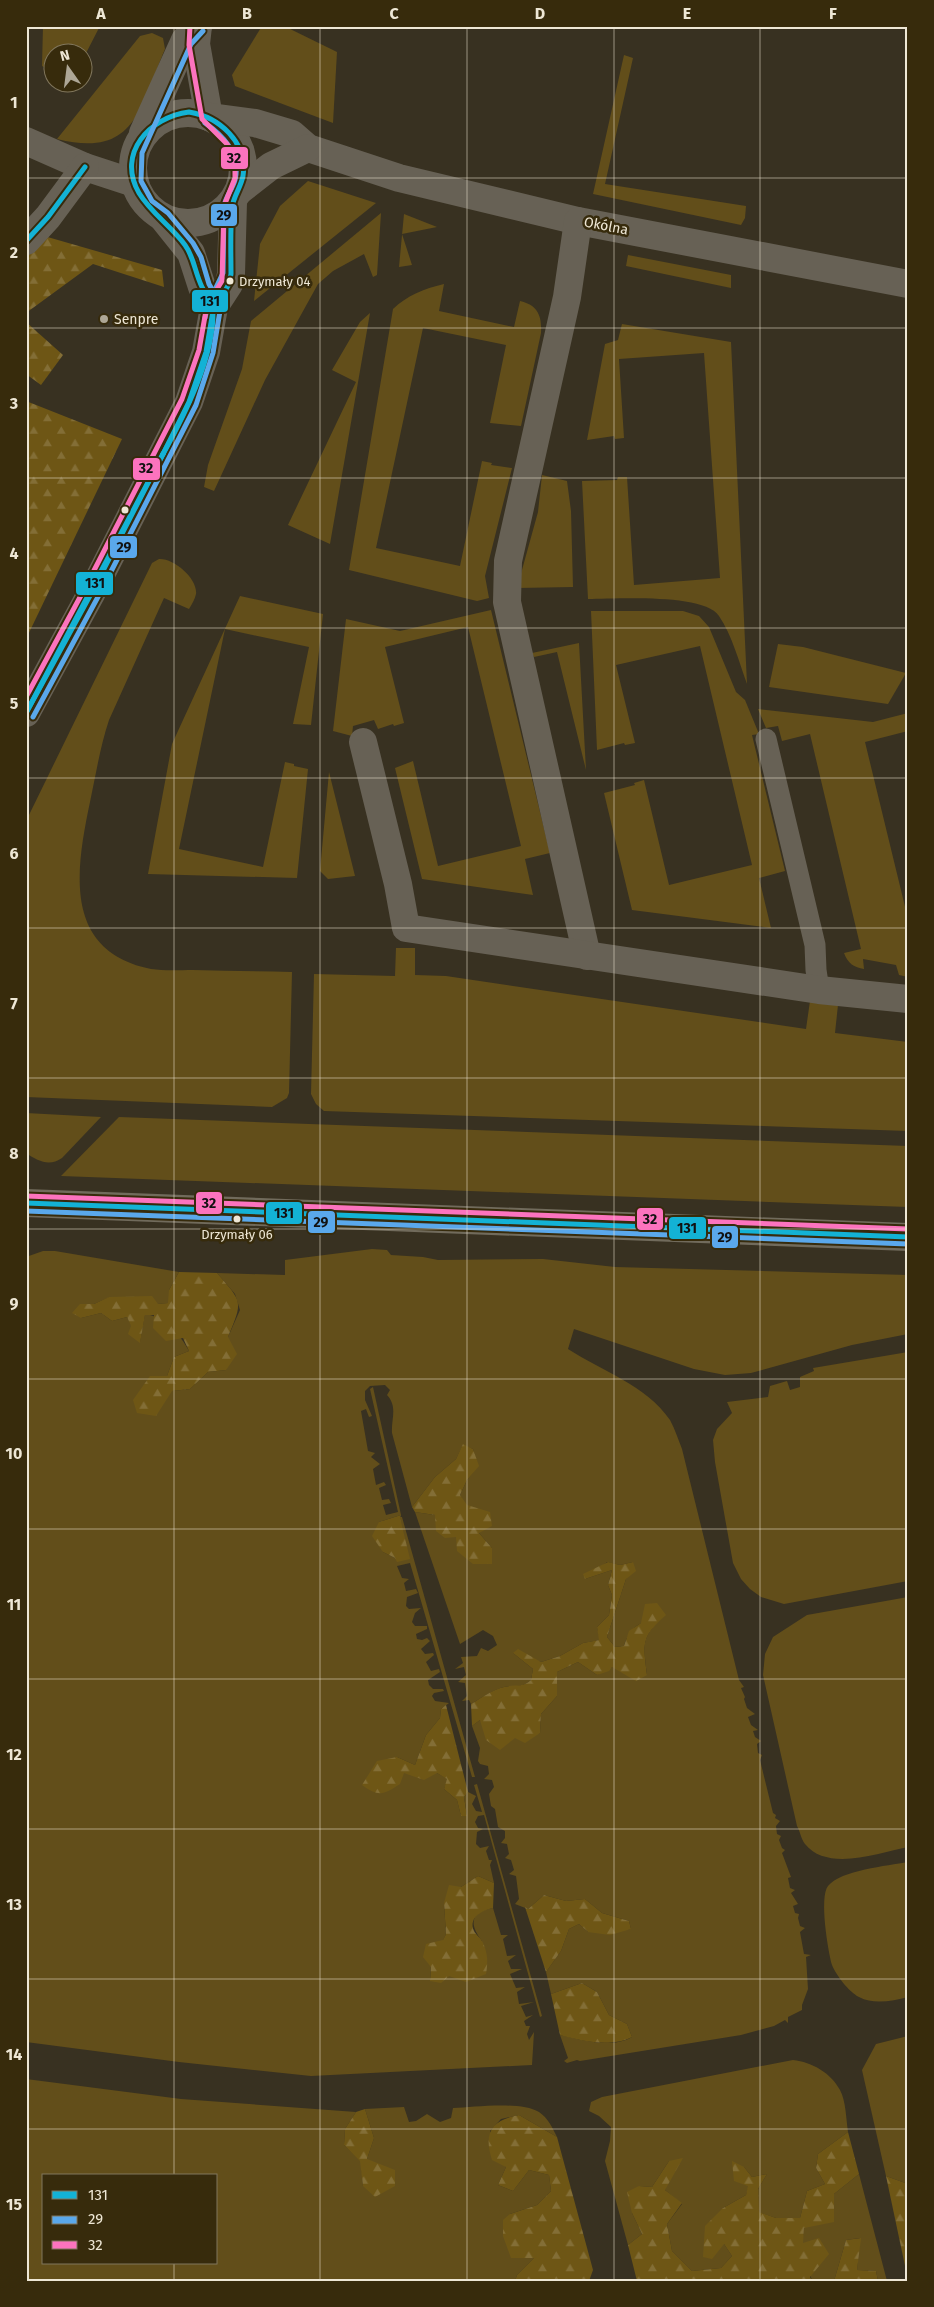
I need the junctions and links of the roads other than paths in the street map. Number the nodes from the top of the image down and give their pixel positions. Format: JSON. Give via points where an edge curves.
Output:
{"nodes":[{"id":1,"x":198,"y":26,"type":"edge"},
{"id":2,"x":209,"y":117,"type":"junction"},
{"id":3,"x":26,"y":141,"type":"edge"},
{"id":4,"x":308,"y":148,"type":"junction"},
{"id":5,"x":135,"y":151,"type":"junction"},
{"id":6,"x":85,"y":167,"type":"junction"},
{"id":7,"x":134,"y":183,"type":"junction"},
{"id":8,"x":236,"y":196,"type":"junction"},
{"id":9,"x":163,"y":218,"type":"junction"},
{"id":10,"x":578,"y":221,"type":"junction"},
{"id":11,"x":26,"y":241,"type":"edge"},
{"id":12,"x":908,"y":284,"type":"edge"},
{"id":13,"x":214,"y":307,"type":"junction"},
{"id":14,"x":26,"y":713,"type":"edge"},
{"id":15,"x":766,"y":739,"type":"dead end"},
{"id":16,"x":363,"y":742,"type":"dead end"},
{"id":17,"x":587,"y":956,"type":"junction"},
{"id":18,"x":819,"y":990,"type":"junction"},
{"id":19,"x":908,"y":999,"type":"edge"},
{"id":20,"x":26,"y":1203,"type":"edge"},
{"id":21,"x":908,"y":1237,"type":"edge"}],
"edges":[{"from":1,"to":2,"type":"street","via":[[196,44]]},
{"from":1,"to":5,"type":"street","via":[[185,40]]},
{"from":2,"to":4,"type":"street","name":"Okólna","via":[[255,123],[292,134]]},
{"from":2,"to":5,"type":"street","via":[[179,113],[164,118],[141,138]]},
{"from":2,"to":8,"type":"street","via":[[224,126],[236,140],[242,156],[243,174]]},
{"from":3,"to":6,"type":"street"},
{"from":4,"to":8,"type":"street","via":[[271,166]]},
{"from":4,"to":10,"type":"street","name":"Okólna","via":[[400,178]]},
{"from":5,"to":7,"type":"street"},
{"from":6,"to":7,"type":"street"},
{"from":6,"to":11,"type":"street","via":[[48,218]]},
{"from":7,"to":9,"type":"street","via":[[146,206]]},
{"from":8,"to":9,"type":"street","via":[[219,214],[198,223]]},
{"from":8,"to":13,"type":"street","via":[[231,274],[229,284]]},
{"from":9,"to":13,"type":"street","via":[[191,253],[202,287]]},
{"from":10,"to":12,"type":"street","name":"Okólna"},
{"from":10,"to":17,"type":"street","via":[[567,297],[508,561],[507,602]]},
{"from":13,"to":14,"type":"street","via":[[206,352],[193,394]]},
{"from":15,"to":18,"type":"lane","via":[[815,945]]},
{"from":16,"to":17,"type":"street","via":[[406,928]]},
{"from":17,"to":18,"type":"street"},
{"from":18,"to":19,"type":"street"},
{"from":20,"to":21,"type":"main road"}]}
